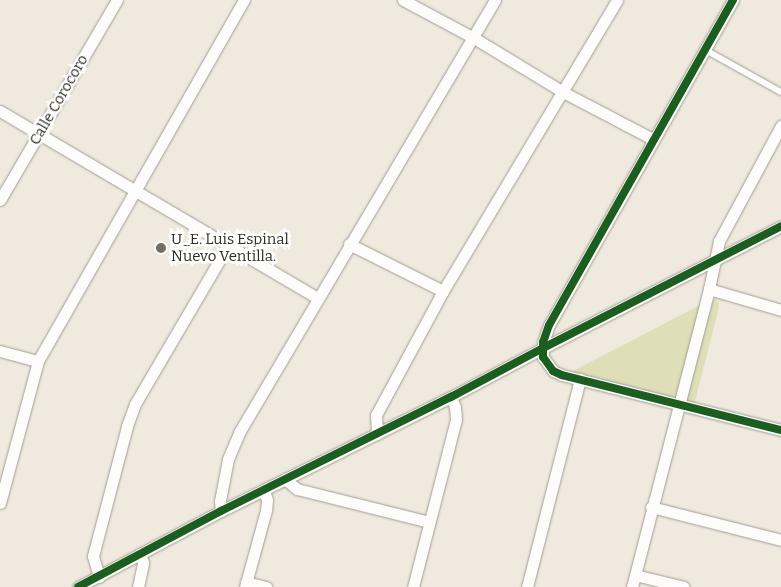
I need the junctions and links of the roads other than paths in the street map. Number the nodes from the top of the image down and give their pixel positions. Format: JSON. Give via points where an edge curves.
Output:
{"nodes":[{"id":1,"x":117,"y":0,"type":"edge"},
{"id":2,"x":244,"y":0,"type":"edge"},
{"id":3,"x":403,"y":0,"type":"edge"},
{"id":4,"x":495,"y":0,"type":"edge"},
{"id":5,"x":617,"y":0,"type":"edge"},
{"id":6,"x":733,"y":0,"type":"edge"},
{"id":7,"x":474,"y":38,"type":"junction"},
{"id":8,"x":704,"y":49,"type":"junction"},
{"id":9,"x":563,"y":92,"type":"junction"},
{"id":10,"x":781,"y":92,"type":"edge"},
{"id":11,"x":0,"y":111,"type":"edge"},
{"id":12,"x":781,"y":126,"type":"edge"},
{"id":13,"x":39,"y":133,"type":"junction"},
{"id":14,"x":653,"y":139,"type":"junction"},
{"id":15,"x":134,"y":191,"type":"junction"},
{"id":16,"x":0,"y":200,"type":"edge"},
{"id":17,"x":780,"y":228,"type":"edge"},
{"id":18,"x":349,"y":244,"type":"junction"},
{"id":19,"x":227,"y":247,"type":"junction"},
{"id":20,"x":714,"y":261,"type":"junction"},
{"id":21,"x":709,"y":289,"type":"junction"},
{"id":22,"x":443,"y":291,"type":"junction"},
{"id":23,"x":317,"y":298,"type":"junction"},
{"id":24,"x":781,"y":310,"type":"edge"},
{"id":25,"x":543,"y":348,"type":"junction"},
{"id":26,"x":0,"y":351,"type":"edge"},
{"id":27,"x":38,"y":362,"type":"junction"},
{"id":28,"x":580,"y":379,"type":"junction"},
{"id":29,"x":451,"y":397,"type":"junction"},
{"id":30,"x":678,"y":405,"type":"junction"},
{"id":31,"x":781,"y":430,"type":"edge"},
{"id":32,"x":377,"y":434,"type":"junction"},
{"id":33,"x":285,"y":480,"type":"junction"},
{"id":34,"x":264,"y":491,"type":"junction"},
{"id":35,"x":0,"y":503,"type":"edge"},
{"id":36,"x":651,"y":507,"type":"junction"},
{"id":37,"x":221,"y":511,"type":"junction"},
{"id":38,"x":429,"y":522,"type":"junction"},
{"id":39,"x":781,"y":540,"type":"edge"},
{"id":40,"x":140,"y":553,"type":"junction"},
{"id":41,"x":634,"y":575,"type":"junction"},
{"id":42,"x":99,"y":577,"type":"junction"},
{"id":43,"x":246,"y":585,"type":"edge"},
{"id":44,"x":78,"y":587,"type":"edge"},
{"id":45,"x":138,"y":587,"type":"edge"},
{"id":46,"x":266,"y":587,"type":"edge"},
{"id":47,"x":413,"y":587,"type":"edge"},
{"id":48,"x":527,"y":587,"type":"edge"},
{"id":49,"x":632,"y":587,"type":"edge"},
{"id":50,"x":684,"y":587,"type":"edge"}],
"edges":[{"from":1,"to":13,"type":"street","name":"Calle Corocoro"},
{"from":2,"to":15,"type":"street"},
{"from":3,"to":7,"type":"street"},
{"from":4,"to":7,"type":"street"},
{"from":5,"to":9,"type":"street"},
{"from":6,"to":8,"type":"street"},
{"from":7,"to":9,"type":"street"},
{"from":7,"to":18,"type":"street"},
{"from":8,"to":10,"type":"lane"},
{"from":8,"to":14,"type":"street"},
{"from":9,"to":14,"type":"street"},
{"from":9,"to":22,"type":"street"},
{"from":11,"to":13,"type":"street"},
{"from":12,"to":20,"type":"street","via":[[720,241]]},
{"from":13,"to":15,"type":"street"},
{"from":13,"to":16,"type":"street","name":"Calle Corocoro"},
{"from":14,"to":25,"type":"street","via":[[549,325]]},
{"from":15,"to":19,"type":"street"},
{"from":15,"to":27,"type":"street"},
{"from":17,"to":20,"type":"street"},
{"from":18,"to":22,"type":"street"},
{"from":18,"to":23,"type":"street"},
{"from":19,"to":23,"type":"street"},
{"from":19,"to":42,"type":"street","via":[[135,404],[93,556]]},
{"from":20,"to":21,"type":"street"},
{"from":20,"to":25,"type":"street"},
{"from":21,"to":24,"type":"street"},
{"from":21,"to":30,"type":"street"},
{"from":22,"to":32,"type":"street","via":[[376,416]]},
{"from":23,"to":37,"type":"street","via":[[240,431],[228,459]]},
{"from":25,"to":28,"type":"street","via":[[543,357],[553,371]]},
{"from":25,"to":29,"type":"street"},
{"from":26,"to":27,"type":"street"},
{"from":27,"to":35,"type":"street"},
{"from":28,"to":30,"type":"street"},
{"from":28,"to":48,"type":"street"},
{"from":29,"to":32,"type":"street"},
{"from":29,"to":38,"type":"street","via":[[456,420]]},
{"from":30,"to":31,"type":"street"},
{"from":30,"to":36,"type":"street"},
{"from":32,"to":33,"type":"street"},
{"from":33,"to":34,"type":"street"},
{"from":33,"to":38,"type":"street","via":[[297,489]]},
{"from":34,"to":37,"type":"street"},
{"from":34,"to":43,"type":"street","via":[[266,510]]},
{"from":36,"to":39,"type":"street"},
{"from":36,"to":41,"type":"street"},
{"from":37,"to":40,"type":"street"},
{"from":38,"to":47,"type":"street"},
{"from":40,"to":42,"type":"street"},
{"from":40,"to":45,"type":"street","via":[[143,563]]},
{"from":41,"to":49,"type":"street"},
{"from":41,"to":50,"type":"street"},
{"from":42,"to":44,"type":"street"},
{"from":43,"to":46,"type":"street"}]}
